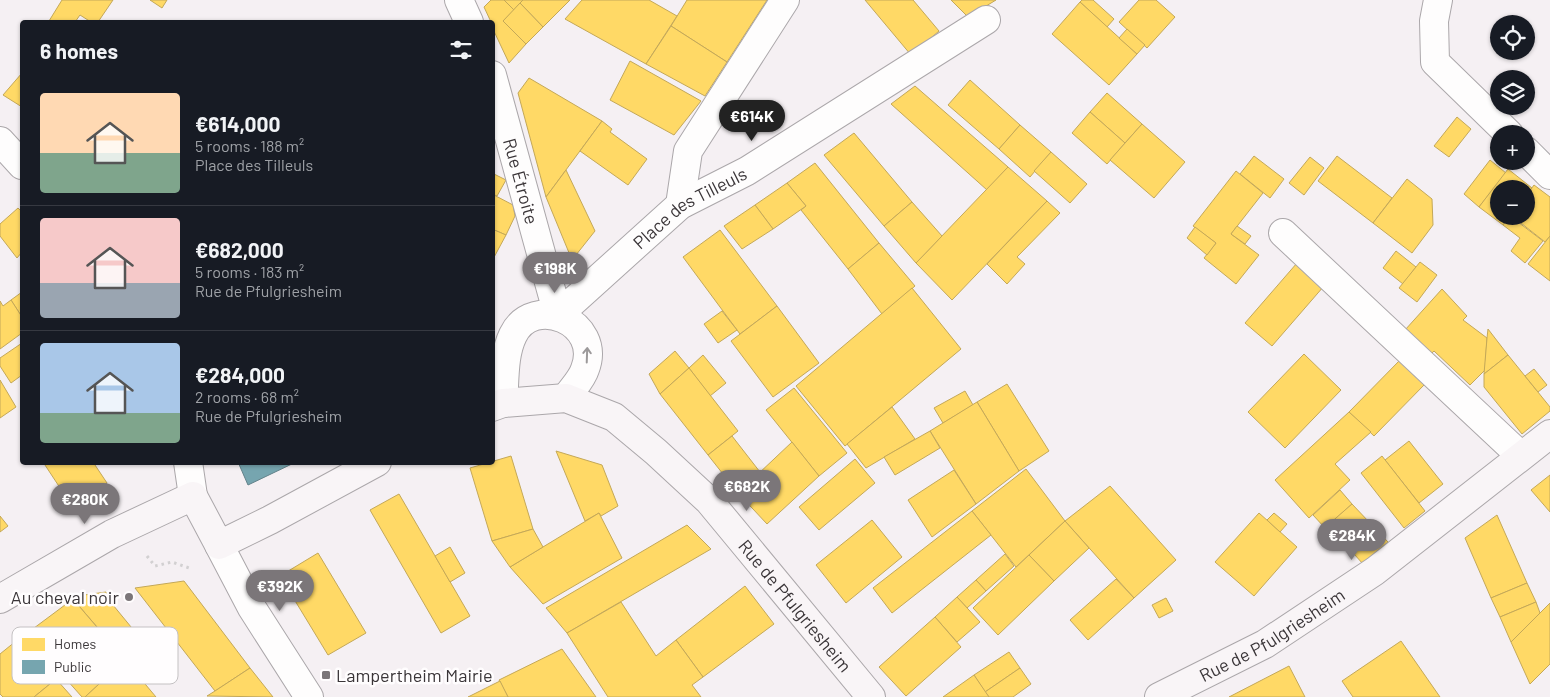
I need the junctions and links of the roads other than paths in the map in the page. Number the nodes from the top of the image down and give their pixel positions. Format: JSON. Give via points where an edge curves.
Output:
{"nodes":[{"id":1,"x":460,"y":0,"type":"edge"},
{"id":2,"x":785,"y":0,"type":"edge"},
{"id":3,"x":1438,"y":0,"type":"edge"},
{"id":4,"x":468,"y":20,"type":"edge"},
{"id":5,"x":986,"y":20,"type":"dead end"},
{"id":6,"x":495,"y":87,"type":"edge"},
{"id":7,"x":1500,"y":125,"type":"edge"},
{"id":8,"x":0,"y":141,"type":"edge"},
{"id":9,"x":1535,"y":160,"type":"edge"},
{"id":10,"x":20,"y":163,"type":"edge"},
{"id":11,"x":1550,"y":174,"type":"edge"},
{"id":12,"x":680,"y":204,"type":"junction"},
{"id":13,"x":1283,"y":233,"type":"dead end"},
{"id":14,"x":558,"y":315,"type":"junction"},
{"id":15,"x":566,"y":398,"type":"junction"},
{"id":16,"x":498,"y":405,"type":"edge"},
{"id":17,"x":1550,"y":434,"type":"edge"},
{"id":18,"x":1521,"y":456,"type":"junction"},
{"id":19,"x":188,"y":465,"type":"edge"},
{"id":20,"x":371,"y":465,"type":"edge"},
{"id":21,"x":193,"y":496,"type":"junction"},
{"id":22,"x":220,"y":545,"type":"junction"},
{"id":23,"x":0,"y":599,"type":"edge"},
{"id":24,"x":309,"y":697,"type":"edge"},
{"id":25,"x":871,"y":697,"type":"edge"},
{"id":26,"x":1159,"y":697,"type":"edge"}],
"edges":[{"from":1,"to":4,"type":"street"},
{"from":2,"to":12,"type":"street","via":[[688,151]]},
{"from":3,"to":7,"type":"street","via":[[1434,20],[1435,62]]},
{"from":5,"to":12,"type":"street","name":"Place des Tilleuls","via":[[746,170]]},
{"from":6,"to":14,"type":"street","name":"Rue Étroite"},
{"from":8,"to":10,"type":"street"},
{"from":9,"to":11,"type":"street"},
{"from":12,"to":14,"type":"street","name":"Place des Tilleuls"},
{"from":13,"to":18,"type":"street"},
{"from":15,"to":14,"type":"street","one_way":true,"via":[[585,369],[588,353],[580,329]]},
{"from":14,"to":16,"type":"street","via":[[541,315],[526,321],[514,333],[508,348]]},
{"from":15,"to":16,"type":"main road","name":"Rue de Pfulgriesheim"},
{"from":15,"to":25,"type":"main road","name":"Rue de Pfulgriesheim","via":[[614,417],[710,500]]},
{"from":17,"to":18,"type":"main road","name":"Rue de Pfulgriesheim"},
{"from":18,"to":26,"type":"main road","name":"Rue de Pfulgriesheim","via":[[1375,571],[1265,644]]},
{"from":19,"to":21,"type":"street"},
{"from":20,"to":22,"type":"main road"},
{"from":21,"to":22,"type":"main road"},
{"from":21,"to":23,"type":"main road","via":[[112,534]]},
{"from":22,"to":24,"type":"street","via":[[252,608]]}]}
